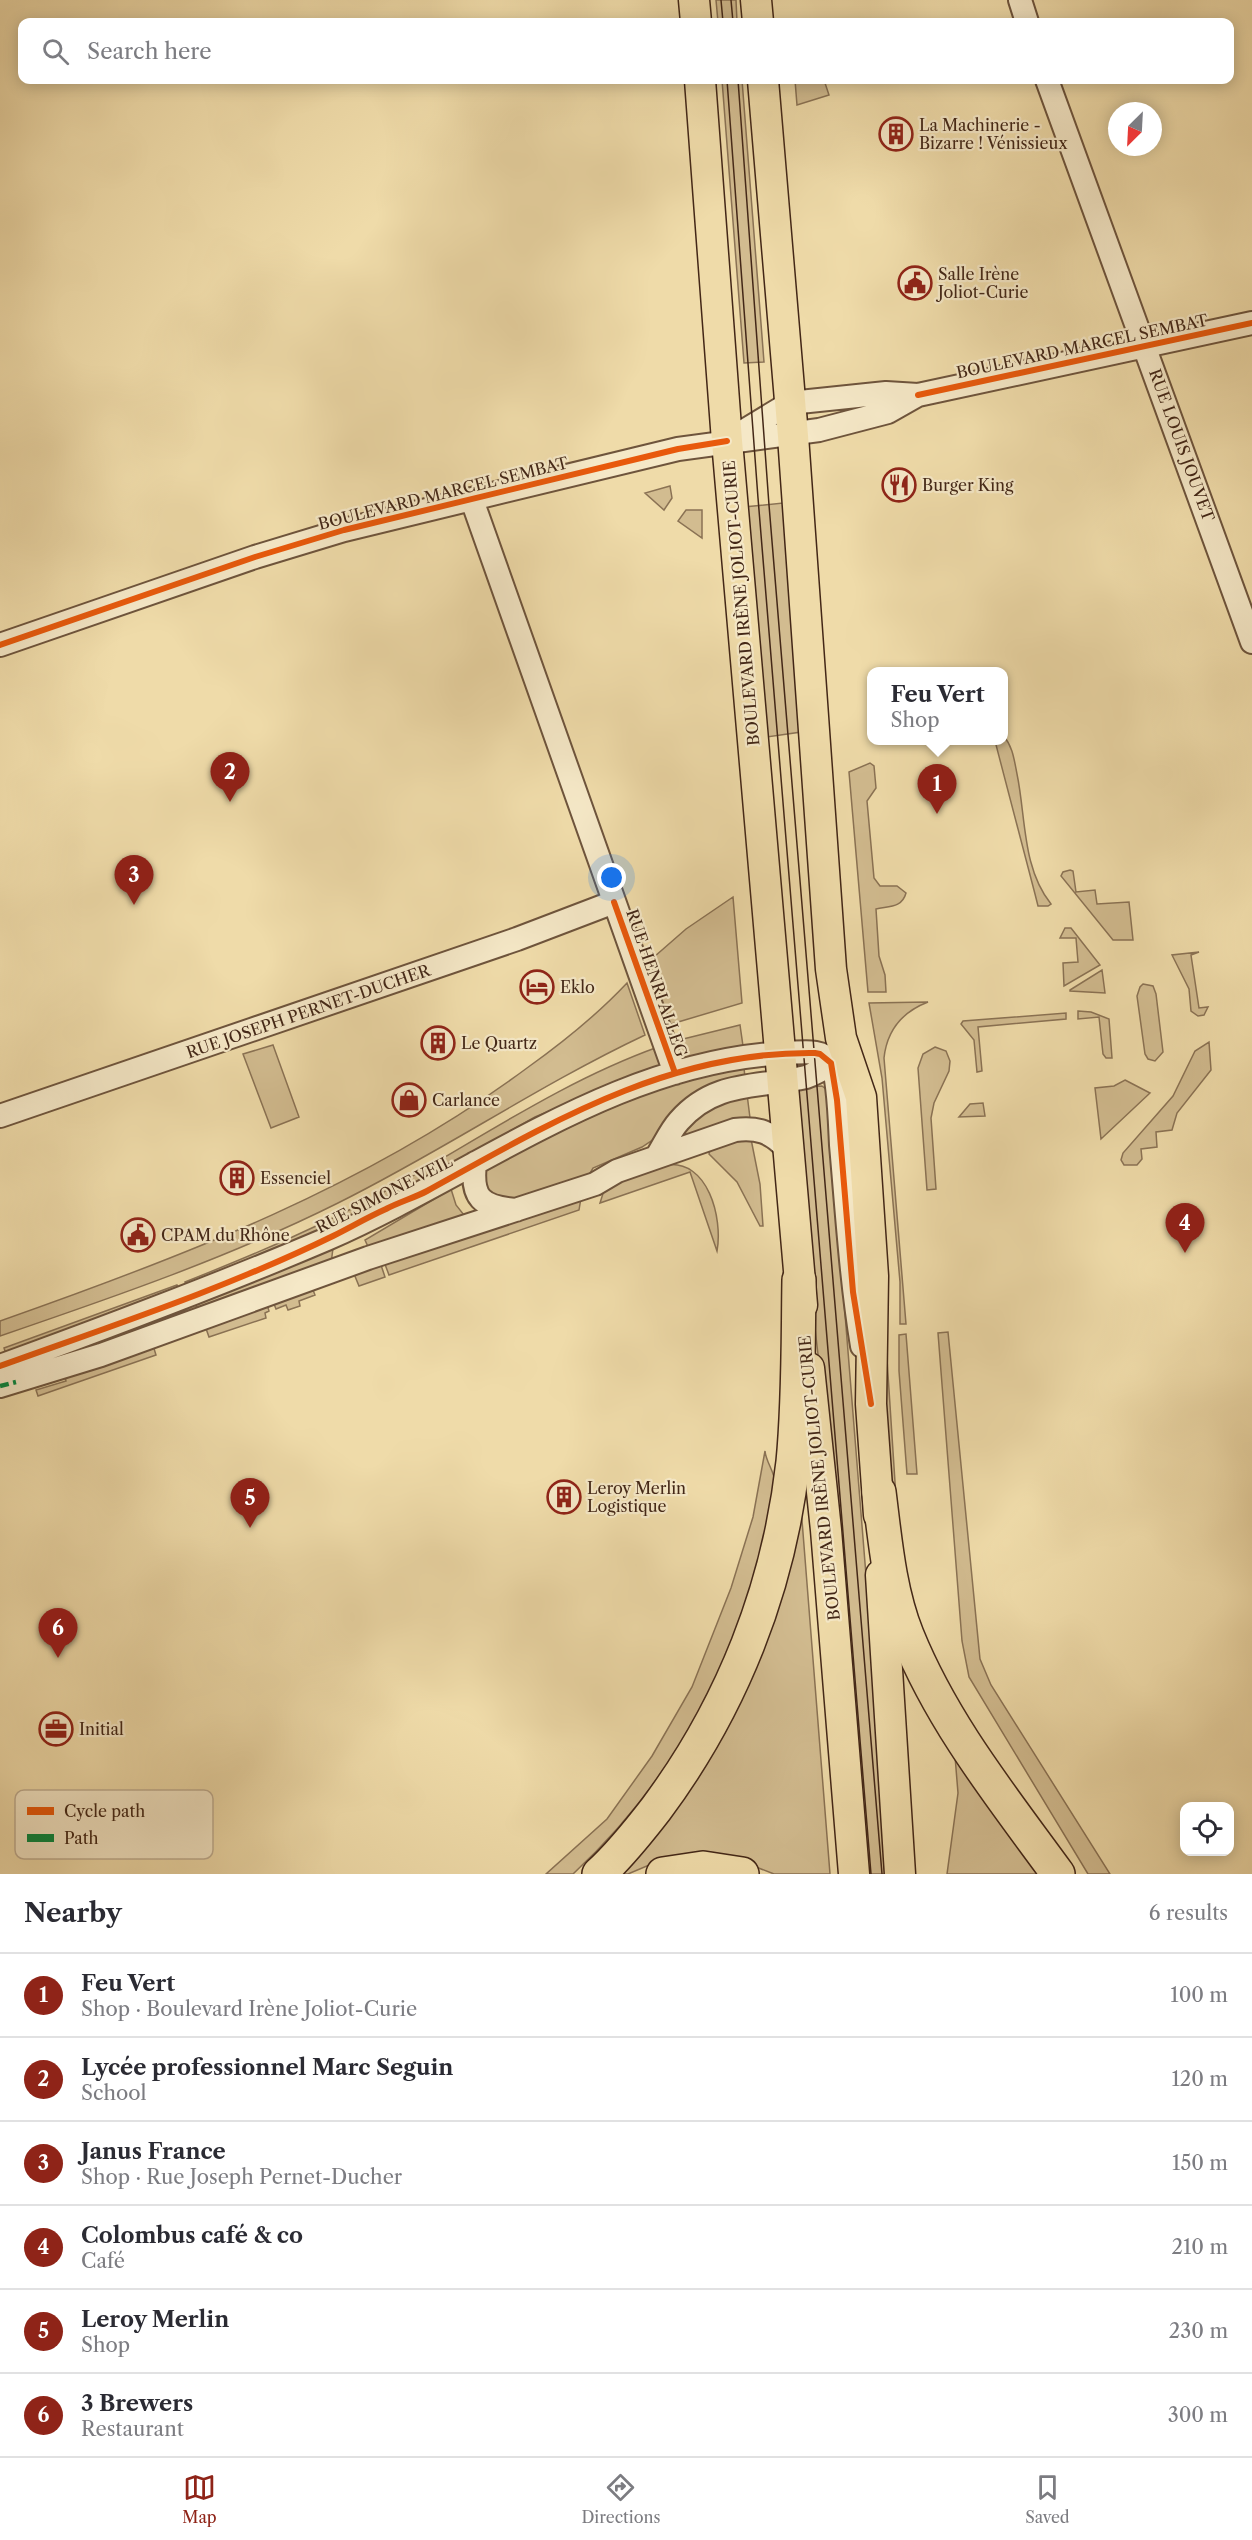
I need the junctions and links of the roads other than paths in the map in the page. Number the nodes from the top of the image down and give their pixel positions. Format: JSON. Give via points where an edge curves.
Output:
{"nodes":[{"id":1,"x":694,"y":0,"type":"edge"},
{"id":2,"x":756,"y":0,"type":"edge"},
{"id":3,"x":1020,"y":0,"type":"edge"},
{"id":4,"x":696,"y":18,"type":"edge"},
{"id":5,"x":758,"y":18,"type":"edge"},
{"id":6,"x":1026,"y":18,"type":"edge"},
{"id":7,"x":700,"y":84,"type":"edge"},
{"id":8,"x":763,"y":84,"type":"edge"},
{"id":9,"x":1048,"y":84,"type":"edge"},
{"id":10,"x":1252,"y":323,"type":"edge"},
{"id":11,"x":1146,"y":346,"type":"junction"},
{"id":12,"x":918,"y":395,"type":"junction"},
{"id":13,"x":790,"y":403,"type":"junction"},
{"id":14,"x":794,"y":436,"type":"junction"},
{"id":15,"x":727,"y":441,"type":"junction"},
{"id":16,"x":472,"y":500,"type":"junction"},
{"id":17,"x":1252,"y":642,"type":"edge"},
{"id":18,"x":0,"y":645,"type":"edge"},
{"id":19,"x":614,"y":902,"type":"junction"},
{"id":20,"x":836,"y":1050,"type":"junction"},
{"id":21,"x":781,"y":1068,"type":"junction"},
{"id":22,"x":675,"y":1073,"type":"junction"},
{"id":23,"x":0,"y":1116,"type":"edge"},
{"id":24,"x":787,"y":1149,"type":"junction"},
{"id":25,"x":657,"y":1156,"type":"junction"},
{"id":26,"x":475,"y":1163,"type":"junction"},
{"id":27,"x":425,"y":1192,"type":"junction"},
{"id":28,"x":517,"y":1210,"type":"junction"},
{"id":29,"x":340,"y":1268,"type":"junction"},
{"id":30,"x":799,"y":1280,"type":"junction"},
{"id":31,"x":0,"y":1366,"type":"edge"},
{"id":32,"x":0,"y":1386,"type":"edge"},
{"id":33,"x":879,"y":1491,"type":"junction"},
{"id":34,"x":599,"y":1874,"type":"edge"},
{"id":35,"x":663,"y":1874,"type":"edge"},
{"id":36,"x":742,"y":1874,"type":"edge"},
{"id":37,"x":854,"y":1874,"type":"edge"},
{"id":38,"x":900,"y":1874,"type":"edge"},
{"id":39,"x":1058,"y":1874,"type":"edge"}],
"edges":[{"from":1,"to":4,"type":"main road"},
{"from":2,"to":5,"type":"main road"},
{"from":3,"to":6,"type":"street"},
{"from":7,"to":15,"type":"main road","name":"BOULEVARD IRÈNE JOLIOT-CURIE"},
{"from":8,"to":13,"type":"main road"},
{"from":9,"to":11,"type":"street","name":"RUE LOUIS JOUVET"},
{"from":10,"to":11,"type":"street","name":"BOULEVARD MARCEL SEMBAT"},
{"from":11,"to":12,"type":"street","name":"BOULEVARD MARCEL SEMBAT"},
{"from":11,"to":17,"type":"street","name":"RUE LOUIS JOUVET"},
{"from":12,"to":13,"type":"street","name":"BOULEVARD MARCEL SEMBAT","via":[[886,393]]},
{"from":12,"to":14,"type":"street","name":"BOULEVARD MARCEL SEMBAT","via":[[888,412]]},
{"from":13,"to":14,"type":"main road"},
{"from":13,"to":15,"type":"street","name":"BOULEVARD MARCEL SEMBAT"},
{"from":14,"to":15,"type":"street","name":"BOULEVARD MARCEL SEMBAT"},
{"from":14,"to":20,"type":"main road"},
{"from":15,"to":16,"type":"street","name":"BOULEVARD MARCEL SEMBAT","via":[[678,449]]},
{"from":15,"to":21,"type":"main road","name":"BOULEVARD IRÈNE JOLIOT-CURIE"},
{"from":16,"to":18,"type":"street","name":"BOULEVARD MARCEL SEMBAT","via":[[344,530],[255,557]]},
{"from":16,"to":19,"type":"street","name":"RUE HENRI ALLEG"},
{"from":19,"to":22,"type":"street","name":"RUE HENRI ALLEG"},
{"from":19,"to":23,"type":"street","name":"RUE JOSEPH PERNET-DUCHER","via":[[517,939]]},
{"from":20,"to":21,"type":"street","via":[[815,1053]]},
{"from":20,"to":33,"type":"main road","via":[[861,1097],[873,1276],[872,1404]]},
{"from":21,"to":22,"type":"street","name":"RUE SIMONE VEIL","via":[[744,1057]]},
{"from":21,"to":24,"type":"main road","name":"BOULEVARD IRÈNE JOLIOT-CURIE"},
{"from":21,"to":25,"type":"street","via":[[706,1098],[678,1122]]},
{"from":22,"to":26,"type":"street","name":"RUE SIMONE VEIL","via":[[585,1106]]},
{"from":24,"to":25,"type":"street","name":"RUE SIMONE VEIL","via":[[777,1137],[750,1128]]},
{"from":24,"to":30,"type":"main road","name":"BOULEVARD IRÈNE JOLIOT-CURIE"},
{"from":25,"to":28,"type":"street","name":"RUE SIMONE VEIL","via":[[617,1170],[595,1184]]},
{"from":26,"to":27,"type":"street","name":"RUE SIMONE VEIL"},
{"from":26,"to":28,"type":"street","name":"RUE SIMONE VEIL","via":[[474,1190],[479,1199],[490,1206]]},
{"from":27,"to":29,"type":"street","name":"RUE SIMONE VEIL","via":[[375,1229],[342,1246]]},
{"from":27,"to":31,"type":"street","name":"RUE SIMONE VEIL","via":[[331,1237],[188,1297]]},
{"from":28,"to":29,"type":"street","name":"RUE SIMONE VEIL"},
{"from":29,"to":32,"type":"street","name":"RUE SIMONE VEIL","via":[[101,1355]]},
{"from":30,"to":34,"type":"highway","via":[[792,1464],[778,1547],[760,1612],[732,1683],[681,1774],[645,1823]]},
{"from":30,"to":37,"type":"main road","name":"BOULEVARD IRÈNE JOLIOT-CURIE","via":[[826,1530]]},
{"from":33,"to":38,"type":"main road","via":[[889,1731]]},
{"from":33,"to":39,"type":"highway","via":[[897,1602],[906,1634],[929,1684],[961,1741]]},
{"from":35,"to":36,"type":"highway","via":[[703,1868]]}]}
